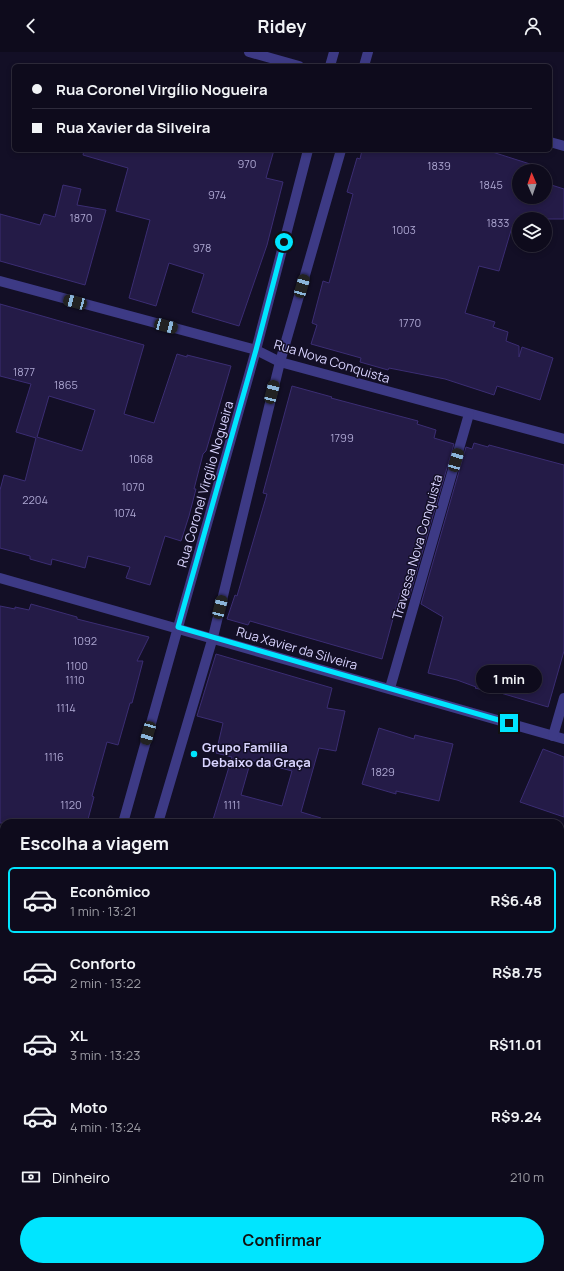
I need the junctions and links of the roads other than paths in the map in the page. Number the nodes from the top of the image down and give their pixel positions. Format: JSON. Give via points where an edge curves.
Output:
{"nodes":[{"id":1,"x":249,"y":52,"type":"edge"},
{"id":2,"x":334,"y":52,"type":"edge"},
{"id":3,"x":368,"y":52,"type":"edge"},
{"id":4,"x":292,"y":64,"type":"edge"},
{"id":5,"x":331,"y":64,"type":"edge"},
{"id":6,"x":365,"y":64,"type":"edge"},
{"id":7,"x":552,"y":143,"type":"edge"},
{"id":8,"x":564,"y":146,"type":"edge"},
{"id":9,"x":307,"y":152,"type":"edge"},
{"id":10,"x":339,"y":152,"type":"edge"},
{"id":11,"x":0,"y":281,"type":"edge"},
{"id":12,"x":256,"y":350,"type":"junction"},
{"id":13,"x":280,"y":362,"type":"junction"},
{"id":14,"x":469,"y":414,"type":"junction"},
{"id":15,"x":564,"y":439,"type":"edge"},
{"id":16,"x":0,"y":578,"type":"edge"},
{"id":17,"x":178,"y":627,"type":"junction"},
{"id":18,"x":213,"y":637,"type":"junction"},
{"id":19,"x":390,"y":688,"type":"junction"},
{"id":20,"x":564,"y":698,"type":"edge"},
{"id":21,"x":554,"y":736,"type":"junction"},
{"id":22,"x":564,"y":739,"type":"edge"},
{"id":23,"x":124,"y":819,"type":"edge"},
{"id":24,"x":159,"y":819,"type":"edge"}],
"edges":[{"from":1,"to":4,"type":"street"},
{"from":2,"to":5,"type":"street"},
{"from":3,"to":6,"type":"street"},
{"from":7,"to":8,"type":"street"},
{"from":9,"to":12,"type":"street","name":"Rua Coronel Virgílio Nogueira"},
{"from":10,"to":13,"type":"street"},
{"from":11,"to":12,"type":"street","name":"Rua Nova Conquista"},
{"from":12,"to":13,"type":"street","name":"Rua Nova Conquista"},
{"from":12,"to":17,"type":"street","name":"Rua Coronel Virgílio Nogueira"},
{"from":13,"to":14,"type":"street","name":"Rua Nova Conquista"},
{"from":13,"to":18,"type":"street"},
{"from":14,"to":15,"type":"street","name":"Rua Nova Conquista"},
{"from":14,"to":19,"type":"street","name":"Travessa Nova Conquista"},
{"from":16,"to":17,"type":"street","name":"Rua Xavier da Silveira"},
{"from":17,"to":18,"type":"street","name":"Rua Xavier da Silveira"},
{"from":17,"to":23,"type":"street","name":"Rua Coronel Virgílio Nogueira"},
{"from":18,"to":19,"type":"street","name":"Rua Xavier da Silveira"},
{"from":18,"to":24,"type":"street"},
{"from":19,"to":21,"type":"street","name":"Rua Xavier da Silveira"},
{"from":20,"to":21,"type":"street"},
{"from":21,"to":22,"type":"street","name":"Rua Xavier da Silveira"}]}
